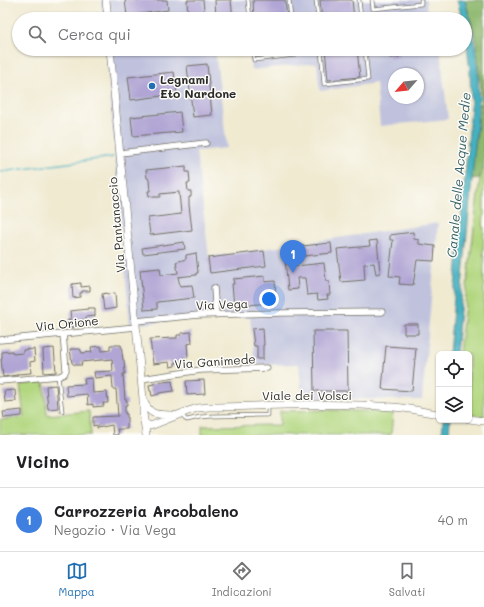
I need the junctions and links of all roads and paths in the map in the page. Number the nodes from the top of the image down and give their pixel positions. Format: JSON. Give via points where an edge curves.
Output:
{"nodes":[{"id":1,"x":106,"y":0,"type":"edge"},
{"id":2,"x":248,"y":0,"type":"edge"},
{"id":3,"x":289,"y":0,"type":"edge"},
{"id":4,"x":316,"y":0,"type":"edge"},
{"id":5,"x":359,"y":0,"type":"edge"},
{"id":6,"x":372,"y":0,"type":"edge"},
{"id":7,"x":420,"y":0,"type":"edge"},
{"id":8,"x":107,"y":12,"type":"edge"},
{"id":9,"x":249,"y":12,"type":"edge"},
{"id":10,"x":290,"y":12,"type":"edge"},
{"id":11,"x":317,"y":12,"type":"edge"},
{"id":12,"x":360,"y":12,"type":"edge"},
{"id":13,"x":111,"y":56,"type":"edge"},
{"id":14,"x":254,"y":56,"type":"edge"},
{"id":15,"x":287,"y":56,"type":"edge"},
{"id":16,"x":322,"y":56,"type":"edge"},
{"id":17,"x":366,"y":56,"type":"edge"},
{"id":18,"x":206,"y":143,"type":"dead end"},
{"id":19,"x":120,"y":153,"type":"junction"},
{"id":20,"x":214,"y":288,"type":"dead end"},
{"id":21,"x":382,"y":312,"type":"dead end"},
{"id":22,"x":216,"y":315,"type":"junction"},
{"id":23,"x":136,"y":324,"type":"junction"},
{"id":24,"x":63,"y":334,"type":"junction"},
{"id":25,"x":0,"y":340,"type":"edge"},
{"id":26,"x":268,"y":368,"type":"dead end"},
{"id":27,"x":58,"y":376,"type":"junction"},
{"id":28,"x":141,"y":379,"type":"junction"},
{"id":29,"x":0,"y":381,"type":"edge"},
{"id":30,"x":143,"y":399,"type":"junction"},
{"id":31,"x":62,"y":412,"type":"dead end"},
{"id":32,"x":153,"y":413,"type":"junction"},
{"id":33,"x":179,"y":414,"type":"junction"},
{"id":34,"x":436,"y":414,"type":"edge"},
{"id":35,"x":472,"y":419,"type":"edge"},
{"id":36,"x":484,"y":421,"type":"edge"},
{"id":37,"x":148,"y":422,"type":"junction"},
{"id":38,"x":147,"y":435,"type":"edge"}],
"edges":[{"from":1,"to":8,"type":"street"},
{"from":2,"to":9,"type":"lane"},
{"from":3,"to":10,"type":"lane"},
{"from":4,"to":11,"type":"lane"},
{"from":5,"to":12,"type":"lane"},
{"from":6,"to":7,"type":"lane","via":[[373,8],[421,4]]},
{"from":13,"to":19,"type":"street","name":"Via Pantanaccio"},
{"from":14,"to":15,"type":"lane","via":[[254,60]]},
{"from":16,"to":17,"type":"lane","via":[[324,84],[368,79]]},
{"from":18,"to":19,"type":"street"},
{"from":19,"to":23,"type":"street","name":"Via Pantanaccio"},
{"from":20,"to":22,"type":"street"},
{"from":21,"to":22,"type":"street","name":"Via Vega"},
{"from":22,"to":23,"type":"street","name":"Via Vega"},
{"from":23,"to":24,"type":"street","name":"Via Orione"},
{"from":23,"to":28,"type":"street","name":"Via Pantanaccio"},
{"from":24,"to":25,"type":"street","name":"Via Orione"},
{"from":24,"to":27,"type":"street","via":[[66,370]]},
{"from":26,"to":28,"type":"street","name":"Via Ganimede","via":[[201,370]]},
{"from":27,"to":29,"type":"street"},
{"from":27,"to":31,"type":"lane"},
{"from":28,"to":30,"type":"street","name":"Via Pantanaccio"},
{"from":30,"to":32,"type":"street","name":"Via Pantanaccio"},
{"from":30,"to":37,"type":"street","name":"Via Pantanaccio","via":[[142,406]]},
{"from":32,"to":33,"type":"street","name":"Viale dei Volsci","via":[[164,416]]},
{"from":32,"to":37,"type":"street","via":[[147,413]]},
{"from":32,"to":37,"type":"street","via":[[157,418]]},
{"from":33,"to":34,"type":"street","name":"Viale dei Volsci","via":[[209,407],[326,405],[404,408]]},
{"from":33,"to":37,"type":"street","name":"Viale dei Volsci","via":[[170,419]]},
{"from":35,"to":36,"type":"street"},
{"from":37,"to":38,"type":"street","name":"Via Pantanaccio"}]}
